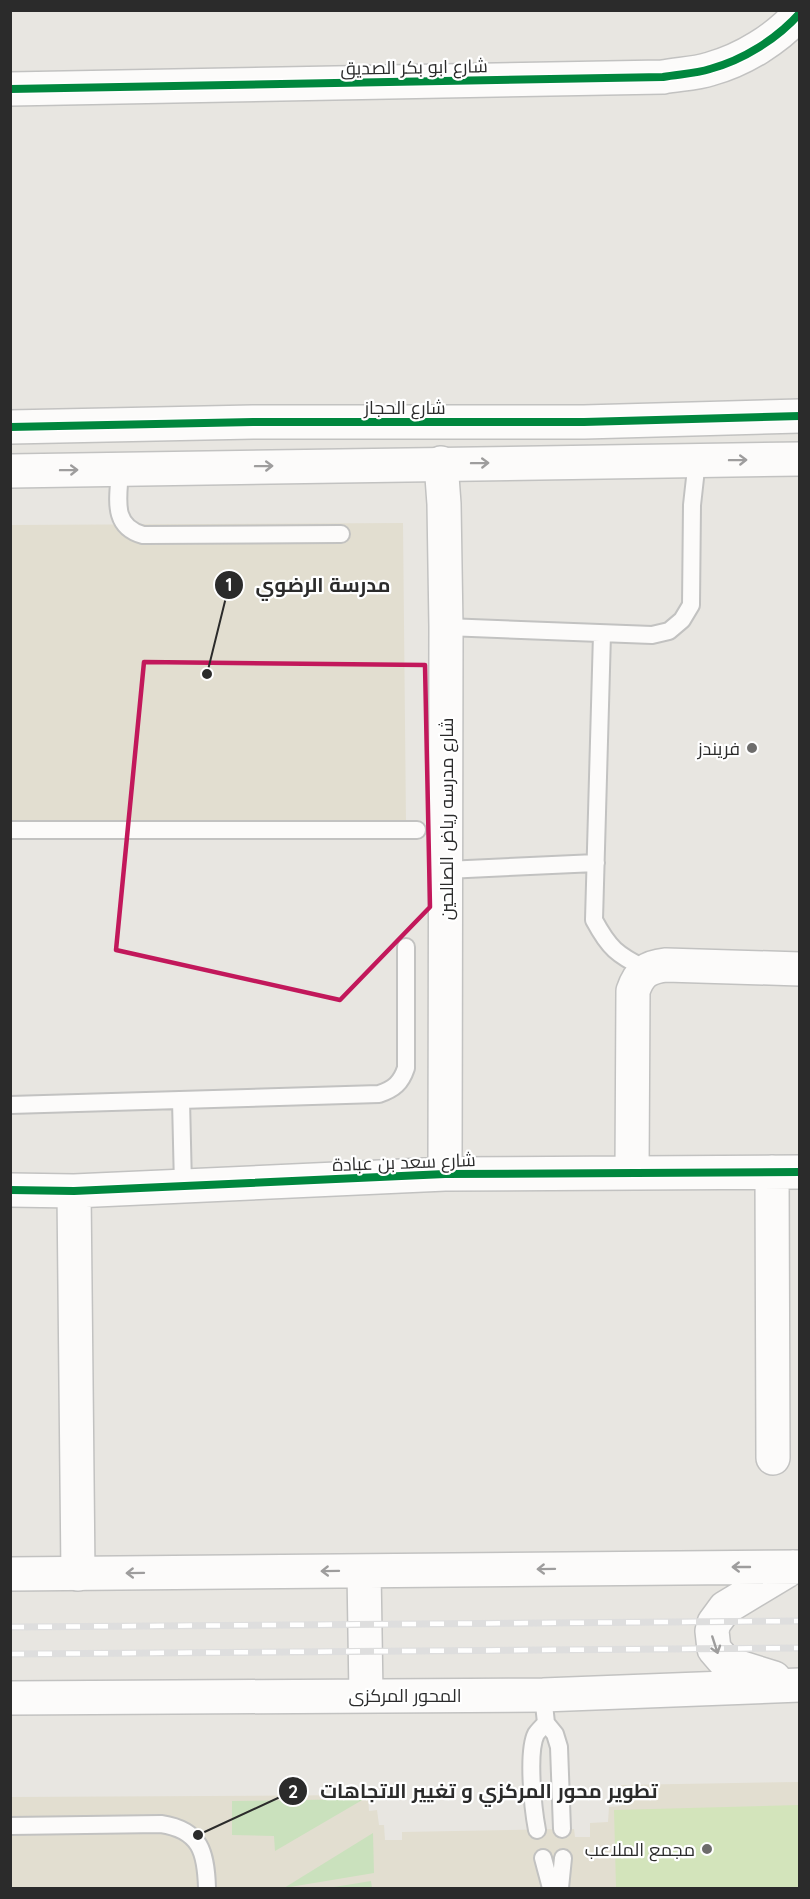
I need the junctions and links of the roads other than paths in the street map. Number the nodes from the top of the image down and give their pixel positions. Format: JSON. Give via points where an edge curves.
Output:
{"nodes":[{"id":1,"x":800,"y":12,"type":"edge"},
{"id":2,"x":10,"y":89,"type":"edge"},
{"id":3,"x":800,"y":416,"type":"edge"},
{"id":4,"x":10,"y":428,"type":"edge"},
{"id":5,"x":800,"y":459,"type":"edge"},
{"id":6,"x":697,"y":460,"type":"junction"},
{"id":7,"x":441,"y":463,"type":"junction"},
{"id":8,"x":120,"y":469,"type":"junction"},
{"id":9,"x":10,"y":471,"type":"edge"},
{"id":10,"x":340,"y":534,"type":"dead end"},
{"id":11,"x":446,"y":627,"type":"junction"},
{"id":12,"x":602,"y":634,"type":"junction"},
{"id":13,"x":10,"y":830,"type":"edge"},
{"id":14,"x":417,"y":830,"type":"dead end"},
{"id":15,"x":596,"y":863,"type":"junction"},
{"id":16,"x":446,"y":870,"type":"junction"},
{"id":17,"x":406,"y":947,"type":"dead end"},
{"id":18,"x":646,"y":969,"type":"junction"},
{"id":19,"x":800,"y":969,"type":"edge"},
{"id":20,"x":181,"y":1100,"type":"junction"},
{"id":21,"x":10,"y":1105,"type":"edge"},
{"id":22,"x":786,"y":1172,"type":"edge"},
{"id":23,"x":632,"y":1173,"type":"junction"},
{"id":24,"x":445,"y":1174,"type":"junction"},
{"id":25,"x":183,"y":1186,"type":"junction"},
{"id":26,"x":10,"y":1190,"type":"edge"},
{"id":27,"x":74,"y":1191,"type":"junction"},
{"id":28,"x":773,"y":1458,"type":"dead end"},
{"id":29,"x":796,"y":1567,"type":"edge"},
{"id":30,"x":364,"y":1571,"type":"junction"},
{"id":31,"x":10,"y":1574,"type":"edge"},
{"id":32,"x":78,"y":1574,"type":"junction"},
{"id":33,"x":799,"y":1685,"type":"edge"},
{"id":34,"x":366,"y":1695,"type":"junction"},
{"id":35,"x":10,"y":1698,"type":"edge"},
{"id":36,"x":544,"y":1709,"type":"junction"},
{"id":37,"x":561,"y":1807,"type":"junction"},
{"id":38,"x":533,"y":1808,"type":"junction"},
{"id":39,"x":10,"y":1826,"type":"edge"},
{"id":40,"x":562,"y":1829,"type":"dead end"},
{"id":41,"x":537,"y":1830,"type":"dead end"},
{"id":42,"x":543,"y":1858,"type":"dead end"},
{"id":43,"x":562,"y":1858,"type":"dead end"},
{"id":44,"x":207,"y":1888,"type":"edge"},
{"id":45,"x":551,"y":1888,"type":"edge"},
{"id":46,"x":560,"y":1888,"type":"edge"}],
"edges":[{"from":1,"to":2,"type":"street","name":"شارع ابو بكر الصديق","via":[[768,41],[739,57],[709,70],[663,77]]},
{"from":3,"to":4,"type":"street","name":"شارع الحجاز"},
{"from":6,"to":5,"type":"street","one_way":true},
{"from":7,"to":6,"type":"street","one_way":true},
{"from":6,"to":12,"type":"lane","via":[[692,505],[691,605],[669,631],[652,635]]},
{"from":8,"to":7,"type":"street","one_way":true},
{"from":7,"to":11,"type":"street","name":"شارع مدرسه رياض الصالحين"},
{"from":9,"to":8,"type":"street","one_way":true},
{"from":8,"to":10,"type":"lane","via":[[119,514],[135,533]]},
{"from":11,"to":12,"type":"lane"},
{"from":11,"to":16,"type":"street","name":"شارع مدرسه رياض الصالحين"},
{"from":12,"to":15,"type":"lane"},
{"from":13,"to":14,"type":"lane"},
{"from":15,"to":16,"type":"lane"},
{"from":15,"to":18,"type":"lane","via":[[594,920],[606,942],[624,958]]},
{"from":16,"to":24,"type":"street","name":"شارع مدرسه رياض الصالحين"},
{"from":17,"to":20,"type":"lane","via":[[406,1068],[390,1090],[379,1094]]},
{"from":18,"to":19,"type":"street","via":[[666,965]]},
{"from":18,"to":23,"type":"street","via":[[633,991]]},
{"from":20,"to":21,"type":"lane"},
{"from":20,"to":25,"type":"lane"},
{"from":22,"to":23,"type":"street","name":"شارع سعد بن عبادة"},
{"from":22,"to":28,"type":"street"},
{"from":23,"to":24,"type":"street","name":"شارع سعد بن عبادة"},
{"from":24,"to":25,"type":"street","name":"شارع سعد بن عبادة"},
{"from":25,"to":27,"type":"street","name":"شارع سعد بن عبادة"},
{"from":26,"to":27,"type":"street","name":"شارع سعد بن عبادة"},
{"from":27,"to":32,"type":"street"},
{"from":29,"to":30,"type":"street","one_way":true},
{"from":29,"to":33,"type":"street","one_way":true,"via":[[725,1608],[714,1623],[712,1640],[726,1663]]},
{"from":30,"to":32,"type":"street","one_way":true},
{"from":30,"to":34,"type":"street"},
{"from":31,"to":32,"type":"street"},
{"from":33,"to":36,"type":"street","name":"المحور المركزى"},
{"from":34,"to":35,"type":"street","name":"المحور المركزى"},
{"from":34,"to":36,"type":"street","name":"المحور المركزى"},
{"from":36,"to":37,"type":"lane","via":[[559,1746]]},
{"from":36,"to":38,"type":"lane","via":[[532,1749]]},
{"from":37,"to":38,"type":"lane"},
{"from":37,"to":40,"type":"lane"},
{"from":38,"to":41,"type":"lane"},
{"from":39,"to":44,"type":"lane","via":[[172,1825],[183,1829],[199,1845]]},
{"from":42,"to":45,"type":"lane"},
{"from":43,"to":46,"type":"lane"}]}
